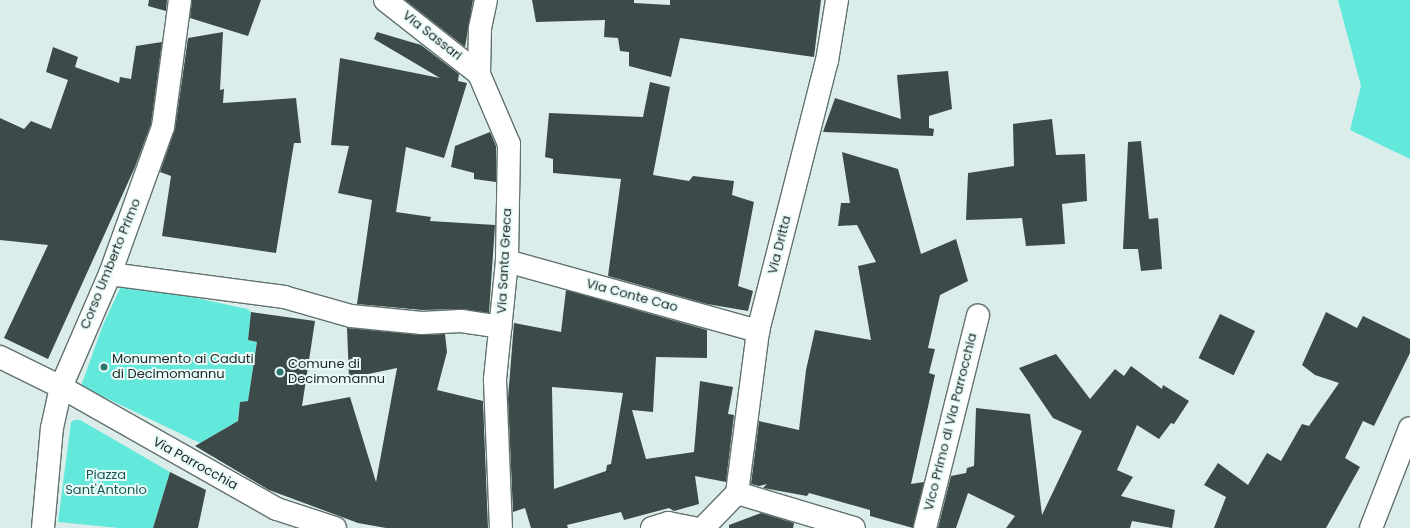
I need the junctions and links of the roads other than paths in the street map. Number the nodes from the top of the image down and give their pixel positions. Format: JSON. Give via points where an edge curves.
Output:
{"nodes":[{"id":1,"x":180,"y":0,"type":"edge"},
{"id":2,"x":385,"y":0,"type":"edge"},
{"id":3,"x":486,"y":0,"type":"edge"},
{"id":4,"x":836,"y":0,"type":"edge"},
{"id":5,"x":479,"y":74,"type":"junction"},
{"id":6,"x":507,"y":261,"type":"junction"},
{"id":7,"x":110,"y":274,"type":"junction"},
{"id":8,"x":978,"y":316,"type":"dead end"},
{"id":9,"x":501,"y":327,"type":"junction"},
{"id":10,"x":758,"y":331,"type":"junction"},
{"id":11,"x":0,"y":357,"type":"edge"},
{"id":12,"x":61,"y":387,"type":"junction"},
{"id":13,"x":1410,"y":428,"type":"edge"},
{"id":14,"x":737,"y":493,"type":"junction"},
{"id":15,"x":43,"y":528,"type":"edge"},
{"id":16,"x":335,"y":528,"type":"edge"},
{"id":17,"x":501,"y":528,"type":"edge"},
{"id":18,"x":652,"y":528,"type":"edge"},
{"id":19,"x":693,"y":528,"type":"edge"},
{"id":20,"x":703,"y":528,"type":"edge"},
{"id":21,"x":854,"y":528,"type":"edge"},
{"id":22,"x":925,"y":528,"type":"edge"},
{"id":23,"x":1371,"y":528,"type":"edge"}],
"edges":[{"from":1,"to":7,"type":"street","name":"Corso Umberto Primo","via":[[164,127]]},
{"from":2,"to":5,"type":"street","name":"Via Sassari"},
{"from":3,"to":5,"type":"street","name":"Via Santa Greca","via":[[480,29]]},
{"from":4,"to":10,"type":"street","name":"Via Dritta","via":[[828,61]]},
{"from":5,"to":6,"type":"street","name":"Via Santa Greca","via":[[509,144]]},
{"from":6,"to":9,"type":"street","name":"Via Santa Greca"},
{"from":6,"to":10,"type":"street","name":"Via Conte Cao"},
{"from":7,"to":9,"type":"street","via":[[284,297],[351,316],[422,323],[461,321]]},
{"from":7,"to":12,"type":"street","name":"Corso Umberto Primo"},
{"from":8,"to":22,"type":"street","name":"Vico Primo di Via Parrocchia"},
{"from":9,"to":17,"type":"street","name":"Via Santa Greca","via":[[495,380]]},
{"from":10,"to":14,"type":"street","name":"Via Dritta"},
{"from":11,"to":12,"type":"street","name":"Via Parrocchia"},
{"from":12,"to":15,"type":"street","name":"Corso Umberto Primo","via":[[52,428]]},
{"from":12,"to":16,"type":"street","name":"Via Parrocchia","via":[[277,509]]},
{"from":13,"to":23,"type":"street"},
{"from":14,"to":20,"type":"street"},
{"from":14,"to":21,"type":"street"},
{"from":18,"to":19,"type":"street","via":[[668,523]]}]}
